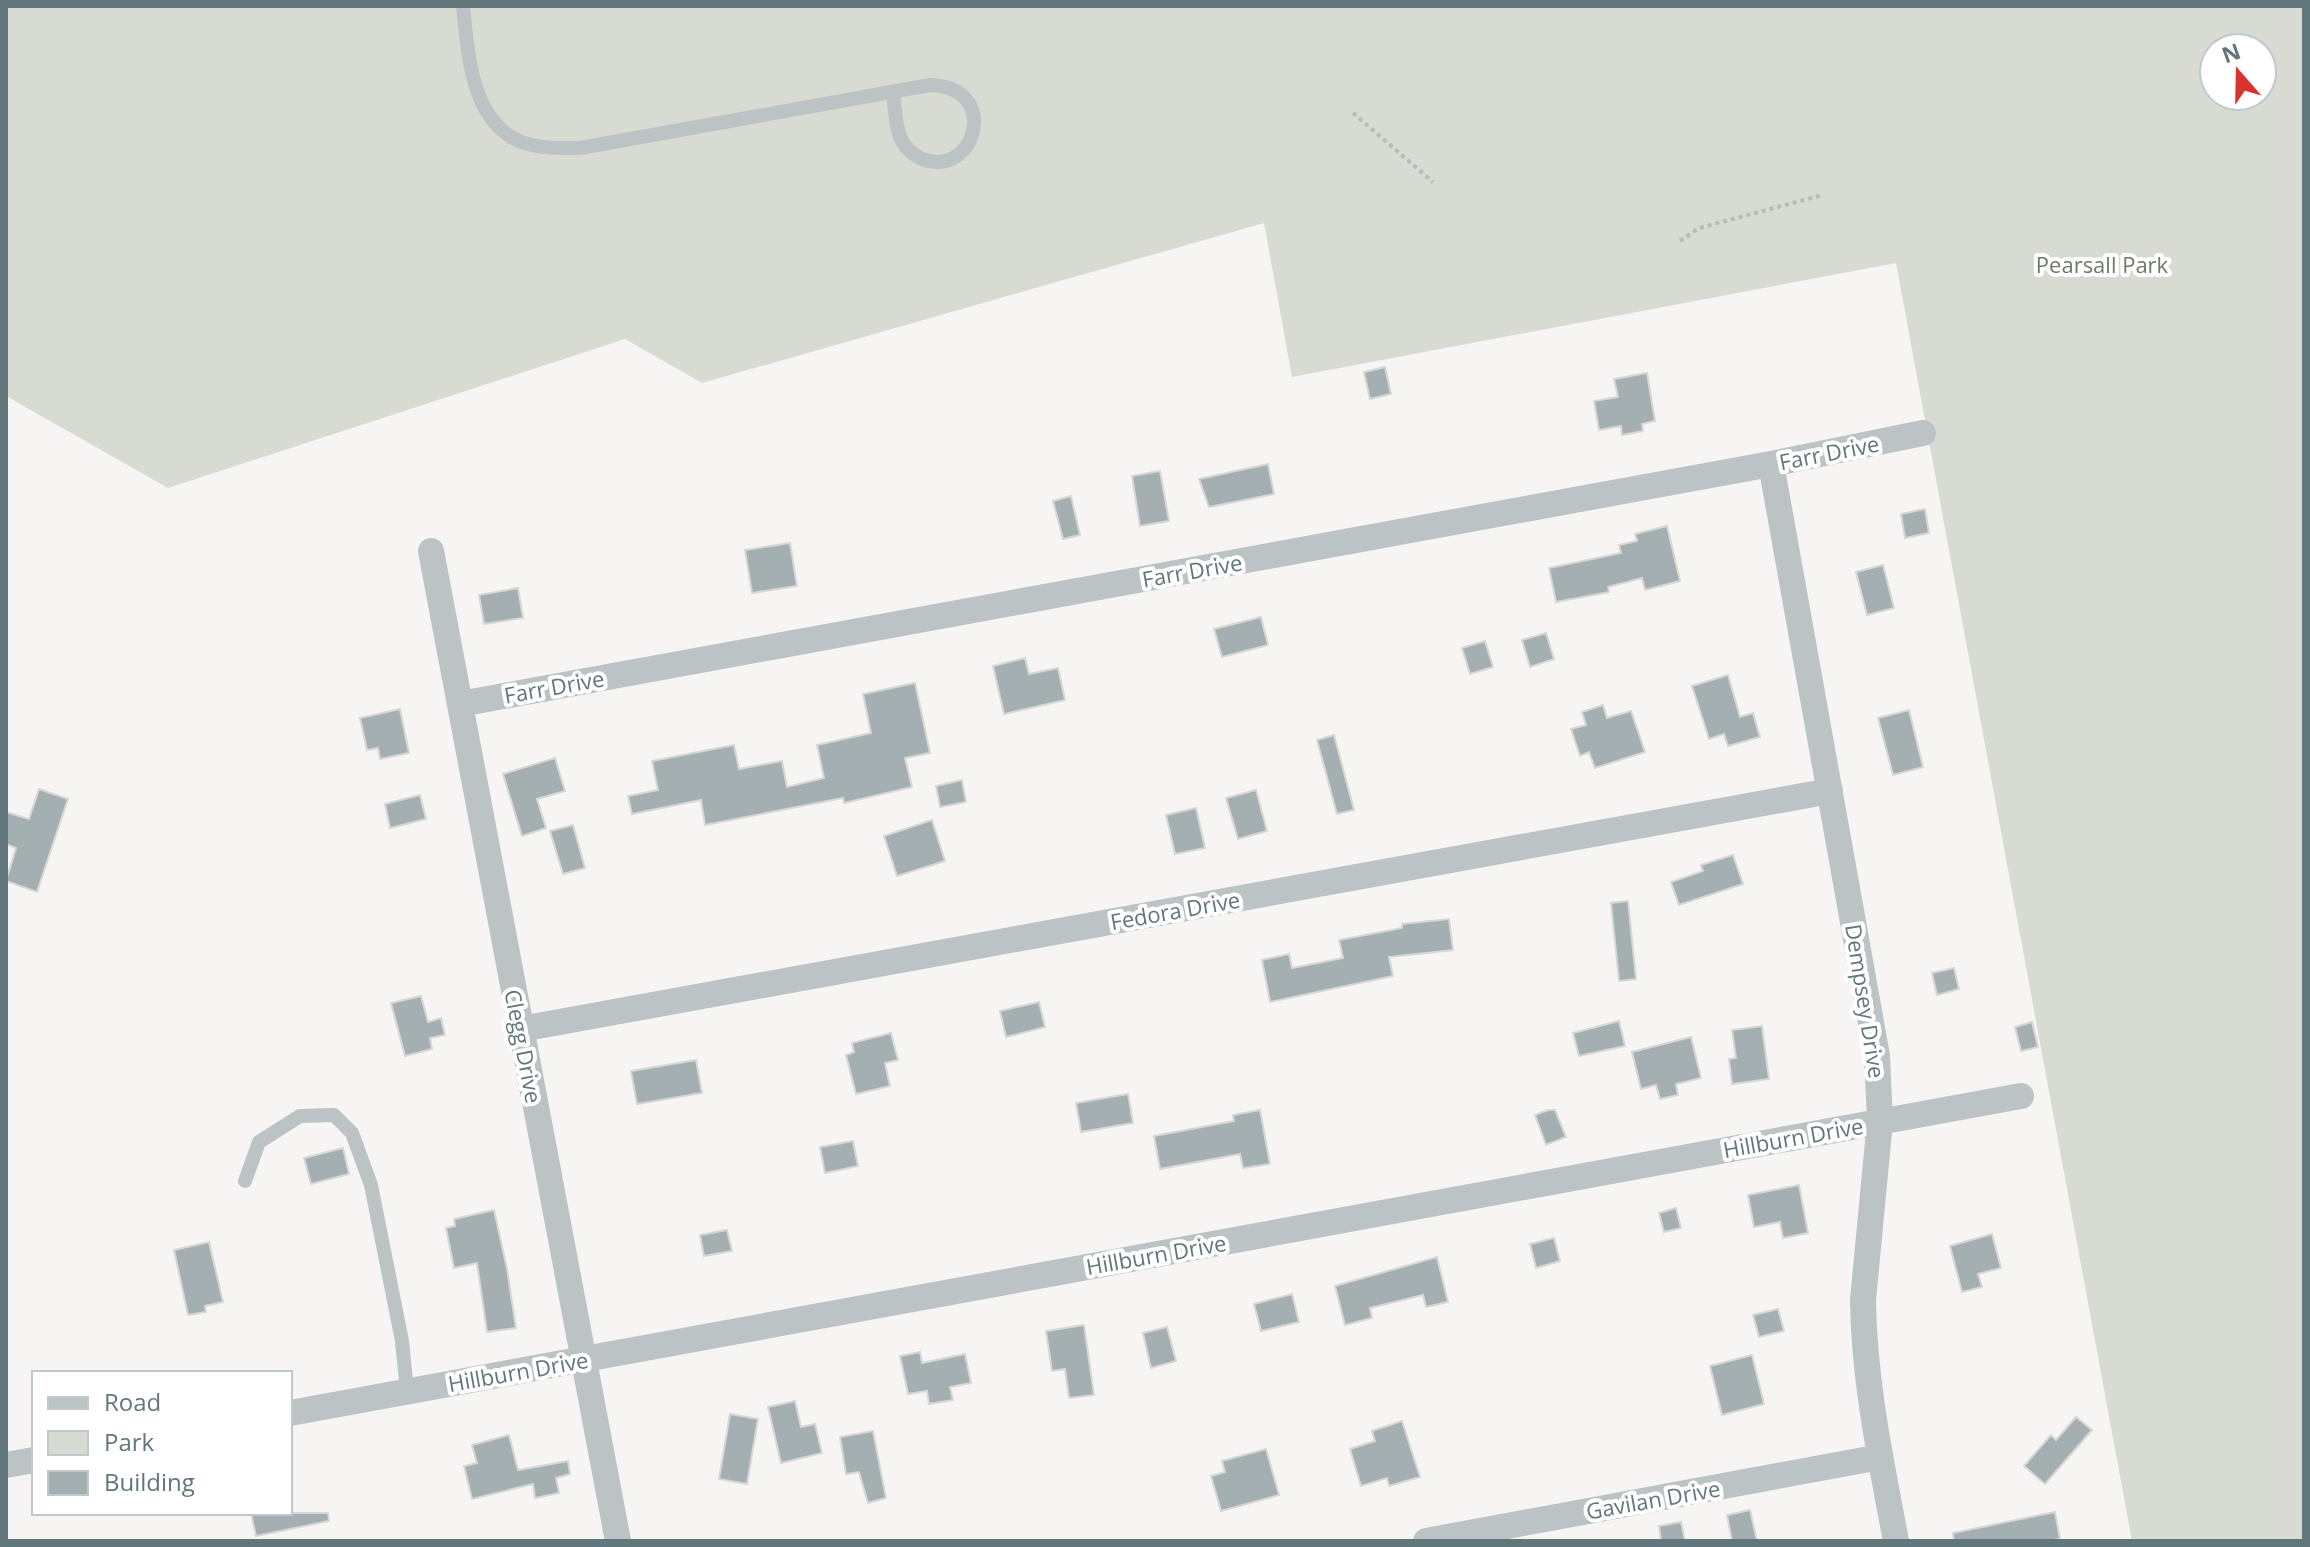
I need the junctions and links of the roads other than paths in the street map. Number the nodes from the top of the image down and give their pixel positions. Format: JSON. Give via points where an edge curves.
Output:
{"nodes":[{"id":1,"x":463,"y":6,"type":"edge"},
{"id":2,"x":893,"y":92,"type":"junction"},
{"id":3,"x":1923,"y":433,"type":"dead end"},
{"id":4,"x":1771,"y":464,"type":"junction"},
{"id":5,"x":431,"y":551,"type":"dead end"},
{"id":6,"x":460,"y":704,"type":"junction"},
{"id":7,"x":1830,"y":791,"type":"junction"},
{"id":8,"x":521,"y":1029,"type":"junction"},
{"id":9,"x":2021,"y":1096,"type":"dead end"},
{"id":10,"x":1880,"y":1121,"type":"junction"},
{"id":11,"x":245,"y":1181,"type":"dead end"},
{"id":12,"x":584,"y":1359,"type":"junction"},
{"id":13,"x":407,"y":1391,"type":"junction"},
{"id":14,"x":292,"y":1413,"type":"edge"},
{"id":15,"x":1880,"y":1457,"type":"junction"},
{"id":16,"x":32,"y":1460,"type":"edge"},
{"id":17,"x":6,"y":1465,"type":"edge"},
{"id":18,"x":618,"y":1541,"type":"edge"},
{"id":19,"x":1426,"y":1541,"type":"edge"},
{"id":20,"x":1896,"y":1541,"type":"edge"}],
"edges":[{"from":1,"to":2,"type":"lane","via":[[470,73],[488,115],[516,140],[547,148],[580,148]]},
{"from":2,"to":2,"type":"lane","via":[[898,130],[914,155],[943,161],[968,145],[974,117],[959,92],[945,85]]},
{"from":3,"to":4,"type":"street","name":"Farr Drive"},
{"from":4,"to":6,"type":"street","name":"Farr Drive"},
{"from":4,"to":7,"type":"street","name":"Dempsey Drive"},
{"from":5,"to":6,"type":"street","name":"Clegg Drive"},
{"from":6,"to":8,"type":"street","name":"Clegg Drive"},
{"from":7,"to":8,"type":"street","name":"Fedora Drive"},
{"from":7,"to":10,"type":"street","name":"Dempsey Drive","via":[[1877,1056]]},
{"from":8,"to":12,"type":"street","name":"Clegg Drive"},
{"from":9,"to":10,"type":"street","name":"Hillburn Drive"},
{"from":10,"to":12,"type":"street","name":"Hillburn Drive"},
{"from":10,"to":15,"type":"street","name":"Dempsey Drive","via":[[1863,1300]]},
{"from":11,"to":13,"type":"lane","via":[[259,1142],[300,1116],[334,1115],[352,1133],[371,1185]]},
{"from":12,"to":13,"type":"street","name":"Hillburn Drive"},
{"from":12,"to":18,"type":"street","name":"Clegg Drive"},
{"from":13,"to":14,"type":"street","name":"Hillburn Drive"},
{"from":15,"to":19,"type":"street","name":"Gavilan Drive"},
{"from":15,"to":20,"type":"street","name":"Dempsey Drive"},
{"from":16,"to":17,"type":"street"}]}
